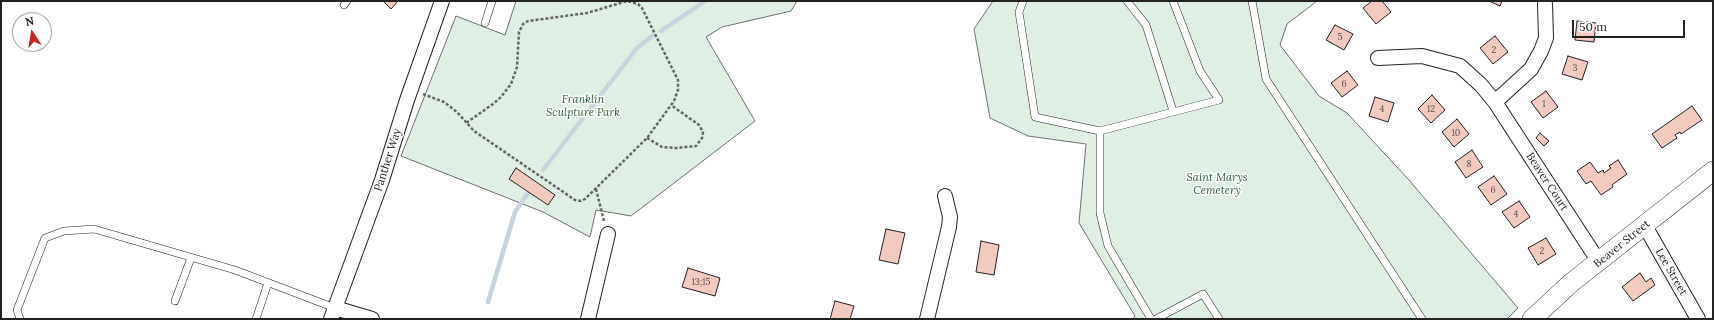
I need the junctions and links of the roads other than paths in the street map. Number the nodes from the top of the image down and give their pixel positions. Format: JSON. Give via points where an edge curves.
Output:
{"nodes":[{"id":1,"x":442,"y":1,"type":"edge"},
{"id":2,"x":492,"y":1,"type":"edge"},
{"id":3,"x":1023,"y":1,"type":"edge"},
{"id":4,"x":1127,"y":1,"type":"edge"},
{"id":5,"x":1173,"y":1,"type":"edge"},
{"id":6,"x":1254,"y":2,"type":"edge"},
{"id":7,"x":1544,"y":4,"type":"dead end"},
{"id":8,"x":485,"y":23,"type":"dead end"},
{"id":9,"x":1378,"y":58,"type":"dead end"},
{"id":10,"x":1495,"y":102,"type":"junction"},
{"id":11,"x":1172,"y":112,"type":"junction"},
{"id":12,"x":1100,"y":131,"type":"junction"},
{"id":13,"x":1713,"y":171,"type":"edge"},
{"id":14,"x":945,"y":196,"type":"dead end"},
{"id":15,"x":1645,"y":226,"type":"junction"},
{"id":16,"x":608,"y":234,"type":"road end"},
{"id":17,"x":191,"y":258,"type":"junction"},
{"id":18,"x":1599,"y":262,"type":"junction"},
{"id":19,"x":268,"y":283,"type":"junction"},
{"id":20,"x":175,"y":301,"type":"dead end"},
{"id":21,"x":333,"y":313,"type":"edge"},
{"id":22,"x":20,"y":319,"type":"edge"},
{"id":23,"x":256,"y":319,"type":"edge"},
{"id":24,"x":372,"y":319,"type":"edge"},
{"id":25,"x":588,"y":319,"type":"edge"},
{"id":26,"x":927,"y":319,"type":"edge"},
{"id":27,"x":1151,"y":319,"type":"edge"},
{"id":28,"x":1156,"y":319,"type":"edge"},
{"id":29,"x":1219,"y":319,"type":"edge"},
{"id":30,"x":1422,"y":319,"type":"edge"},
{"id":31,"x":1532,"y":319,"type":"edge"},
{"id":32,"x":1698,"y":319,"type":"edge"}],
"edges":[{"from":1,"to":21,"type":"street","name":"Panther Way","via":[[382,180]]},
{"from":2,"to":8,"type":"lane"},
{"from":3,"to":12,"type":"lane","via":[[1019,12],[1035,117]]},
{"from":4,"to":11,"type":"lane","via":[[1146,25]]},
{"from":5,"to":11,"type":"lane","via":[[1200,72],[1219,100]]},
{"from":6,"to":30,"type":"lane","via":[[1266,79]]},
{"from":7,"to":10,"type":"street","via":[[1546,38],[1532,69]]},
{"from":9,"to":10,"type":"street","name":"Beaver Court","via":[[1422,56],[1460,66]]},
{"from":10,"to":18,"type":"street","name":"Beaver Court"},
{"from":11,"to":12,"type":"lane"},
{"from":12,"to":27,"type":"lane","via":[[1100,213],[1108,246]]},
{"from":13,"to":15,"type":"main road","name":"Beaver Street"},
{"from":14,"to":26,"type":"street","via":[[950,213],[949,227]]},
{"from":15,"to":18,"type":"main road","name":"Beaver Street"},
{"from":15,"to":32,"type":"street","name":"Lee Street"},
{"from":16,"to":25,"type":"street"},
{"from":17,"to":19,"type":"lane","via":[[235,270]]},
{"from":17,"to":20,"type":"lane"},
{"from":17,"to":22,"type":"lane","via":[[94,229],[64,231],[45,238],[17,310]]},
{"from":18,"to":31,"type":"main road","name":"Beaver Street"},
{"from":19,"to":21,"type":"lane"},
{"from":19,"to":23,"type":"lane"},
{"from":21,"to":24,"type":"street"},
{"from":28,"to":29,"type":"lane","via":[[1203,294]]}]}
